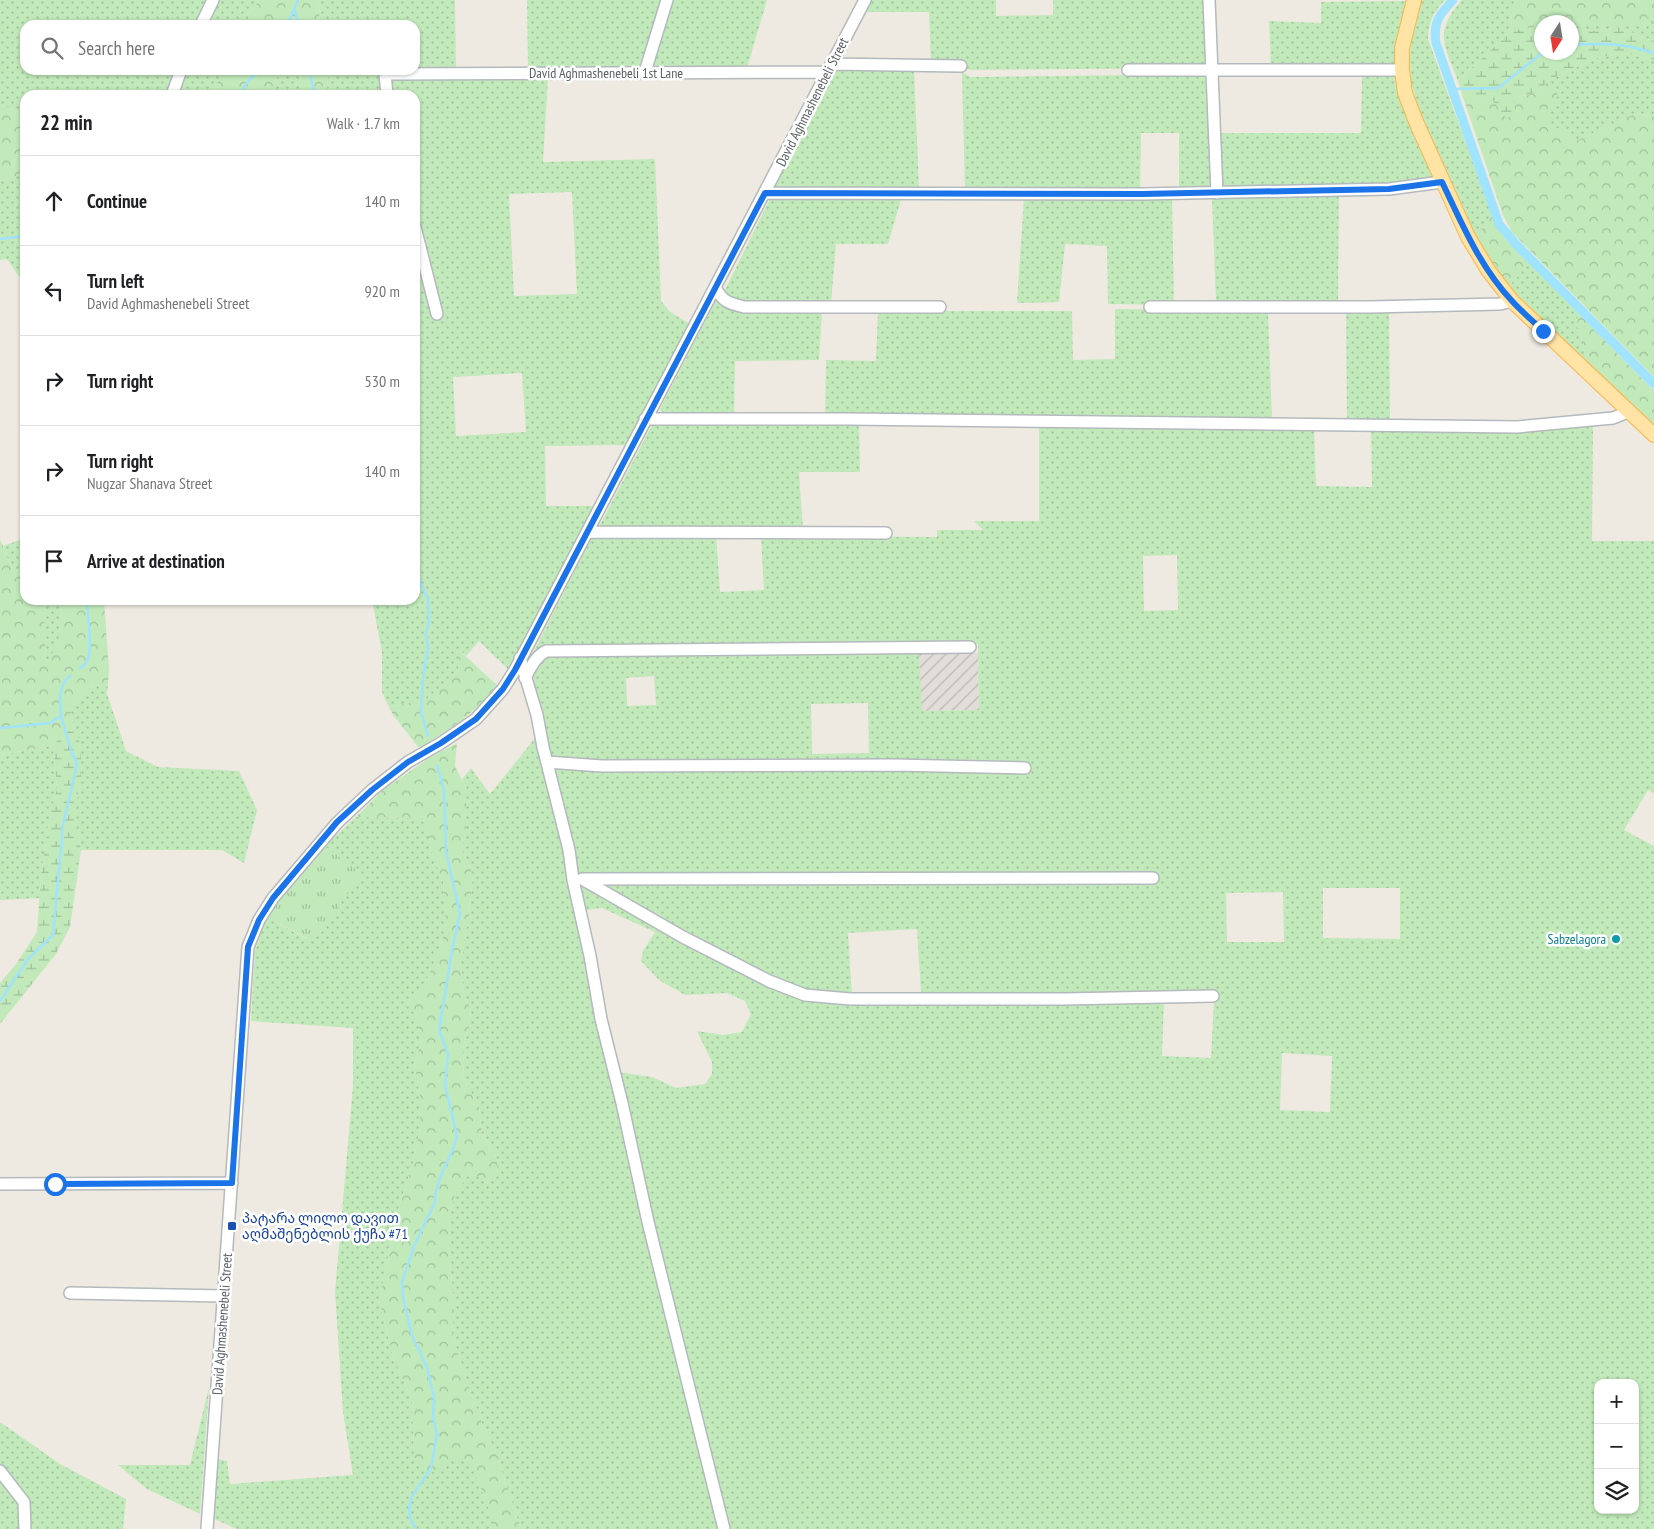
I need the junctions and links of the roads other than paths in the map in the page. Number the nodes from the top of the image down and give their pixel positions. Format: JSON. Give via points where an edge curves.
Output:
{"nodes":[{"id":1,"x":213,"y":0,"type":"edge"},
{"id":2,"x":667,"y":0,"type":"edge"},
{"id":3,"x":865,"y":0,"type":"edge"},
{"id":4,"x":1209,"y":0,"type":"edge"},
{"id":5,"x":1414,"y":0,"type":"edge"},
{"id":6,"x":203,"y":20,"type":"edge"},
{"id":7,"x":961,"y":66,"type":"dead end"},
{"id":8,"x":829,"y":68,"type":"junction"},
{"id":9,"x":1128,"y":70,"type":"dead end"},
{"id":10,"x":1212,"y":70,"type":"junction"},
{"id":11,"x":1402,"y":70,"type":"junction"},
{"id":12,"x":645,"y":72,"type":"junction"},
{"id":13,"x":420,"y":74,"type":"edge"},
{"id":14,"x":179,"y":75,"type":"edge"},
{"id":15,"x":385,"y":75,"type":"edge"},
{"id":16,"x":174,"y":90,"type":"edge"},
{"id":17,"x":387,"y":90,"type":"edge"},
{"id":18,"x":1442,"y":182,"type":"junction"},
{"id":19,"x":1217,"y":192,"type":"junction"},
{"id":20,"x":765,"y":193,"type":"junction"},
{"id":21,"x":420,"y":245,"type":"edge"},
{"id":22,"x":715,"y":287,"type":"junction"},
{"id":23,"x":1512,"y":301,"type":"junction"},
{"id":24,"x":940,"y":307,"type":"dead end"},
{"id":25,"x":1150,"y":307,"type":"dead end"},
{"id":26,"x":438,"y":314,"type":"dead end"},
{"id":27,"x":1628,"y":412,"type":"junction"},
{"id":28,"x":645,"y":419,"type":"junction"},
{"id":29,"x":1654,"y":435,"type":"edge"},
{"id":30,"x":587,"y":532,"type":"junction"},
{"id":31,"x":886,"y":533,"type":"dead end"},
{"id":32,"x":970,"y":647,"type":"dead end"},
{"id":33,"x":520,"y":658,"type":"junction"},
{"id":34,"x":525,"y":678,"type":"junction"},
{"id":35,"x":547,"y":762,"type":"junction"},
{"id":36,"x":1025,"y":768,"type":"dead end"},
{"id":37,"x":1153,"y":878,"type":"dead end"},
{"id":38,"x":577,"y":880,"type":"junction"},
{"id":39,"x":1213,"y":996,"type":"dead end"},
{"id":40,"x":232,"y":1183,"type":"junction"},
{"id":41,"x":0,"y":1184,"type":"edge"},
{"id":42,"x":70,"y":1293,"type":"dead end"},
{"id":43,"x":224,"y":1296,"type":"junction"},
{"id":44,"x":0,"y":1471,"type":"edge"},
{"id":45,"x":25,"y":1529,"type":"edge"},
{"id":46,"x":207,"y":1529,"type":"edge"},
{"id":47,"x":724,"y":1529,"type":"edge"}],
"edges":[{"from":1,"to":6,"type":"street"},
{"from":2,"to":12,"type":"street"},
{"from":3,"to":8,"type":"street","name":"David Aghmashenebeli Street"},
{"from":4,"to":10,"type":"street"},
{"from":5,"to":11,"type":"main road","via":[[1402,48]]},
{"from":7,"to":8,"type":"street","name":"David Aghmashenebeli 1st Lane"},
{"from":8,"to":12,"type":"street","name":"David Aghmashenebeli 1st Lane"},
{"from":8,"to":20,"type":"street","name":"David Aghmashenebeli Street"},
{"from":9,"to":10,"type":"street"},
{"from":10,"to":11,"type":"street"},
{"from":10,"to":19,"type":"street"},
{"from":11,"to":18,"type":"main road","via":[[1405,93]]},
{"from":12,"to":13,"type":"street","name":"David Aghmashenebeli 1st Lane"},
{"from":14,"to":16,"type":"street"},
{"from":15,"to":17,"type":"street","name":"David Aghmashenebeli 1st Lane"},
{"from":18,"to":19,"type":"street","via":[[1389,189]]},
{"from":18,"to":23,"type":"main road","via":[[1468,237]]},
{"from":19,"to":20,"type":"street"},
{"from":20,"to":22,"type":"street","name":"David Aghmashenebeli Street"},
{"from":21,"to":26,"type":"street"},
{"from":22,"to":24,"type":"street","via":[[722,299],[744,307]]},
{"from":22,"to":28,"type":"street","name":"David Aghmashenebeli Street"},
{"from":23,"to":25,"type":"street","via":[[1370,307]]},
{"from":23,"to":27,"type":"main road"},
{"from":27,"to":28,"type":"street","via":[[1613,418],[1517,427]]},
{"from":27,"to":29,"type":"main road"},
{"from":28,"to":30,"type":"street","name":"David Aghmashenebeli Street"},
{"from":30,"to":31,"type":"street"},
{"from":30,"to":33,"type":"street","name":"David Aghmashenebeli Street"},
{"from":32,"to":34,"type":"street","via":[[546,651],[535,659]]},
{"from":33,"to":34,"type":"street"},
{"from":33,"to":40,"type":"street","name":"David Aghmashenebeli Street","via":[[503,689],[476,719],[408,762],[337,822],[273,898],[259,920],[248,947]]},
{"from":34,"to":35,"type":"street"},
{"from":35,"to":36,"type":"street","via":[[602,766]]},
{"from":35,"to":38,"type":"street"},
{"from":37,"to":38,"type":"street"},
{"from":38,"to":39,"type":"street","via":[[769,981],[805,995],[850,999]]},
{"from":38,"to":47,"type":"street","via":[[601,1018]]},
{"from":40,"to":41,"type":"street"},
{"from":40,"to":43,"type":"street","name":"David Aghmashenebeli Street"},
{"from":42,"to":43,"type":"street"},
{"from":43,"to":46,"type":"street","name":"David Aghmashenebeli Street"},
{"from":44,"to":45,"type":"street","via":[[24,1502]]}]}
